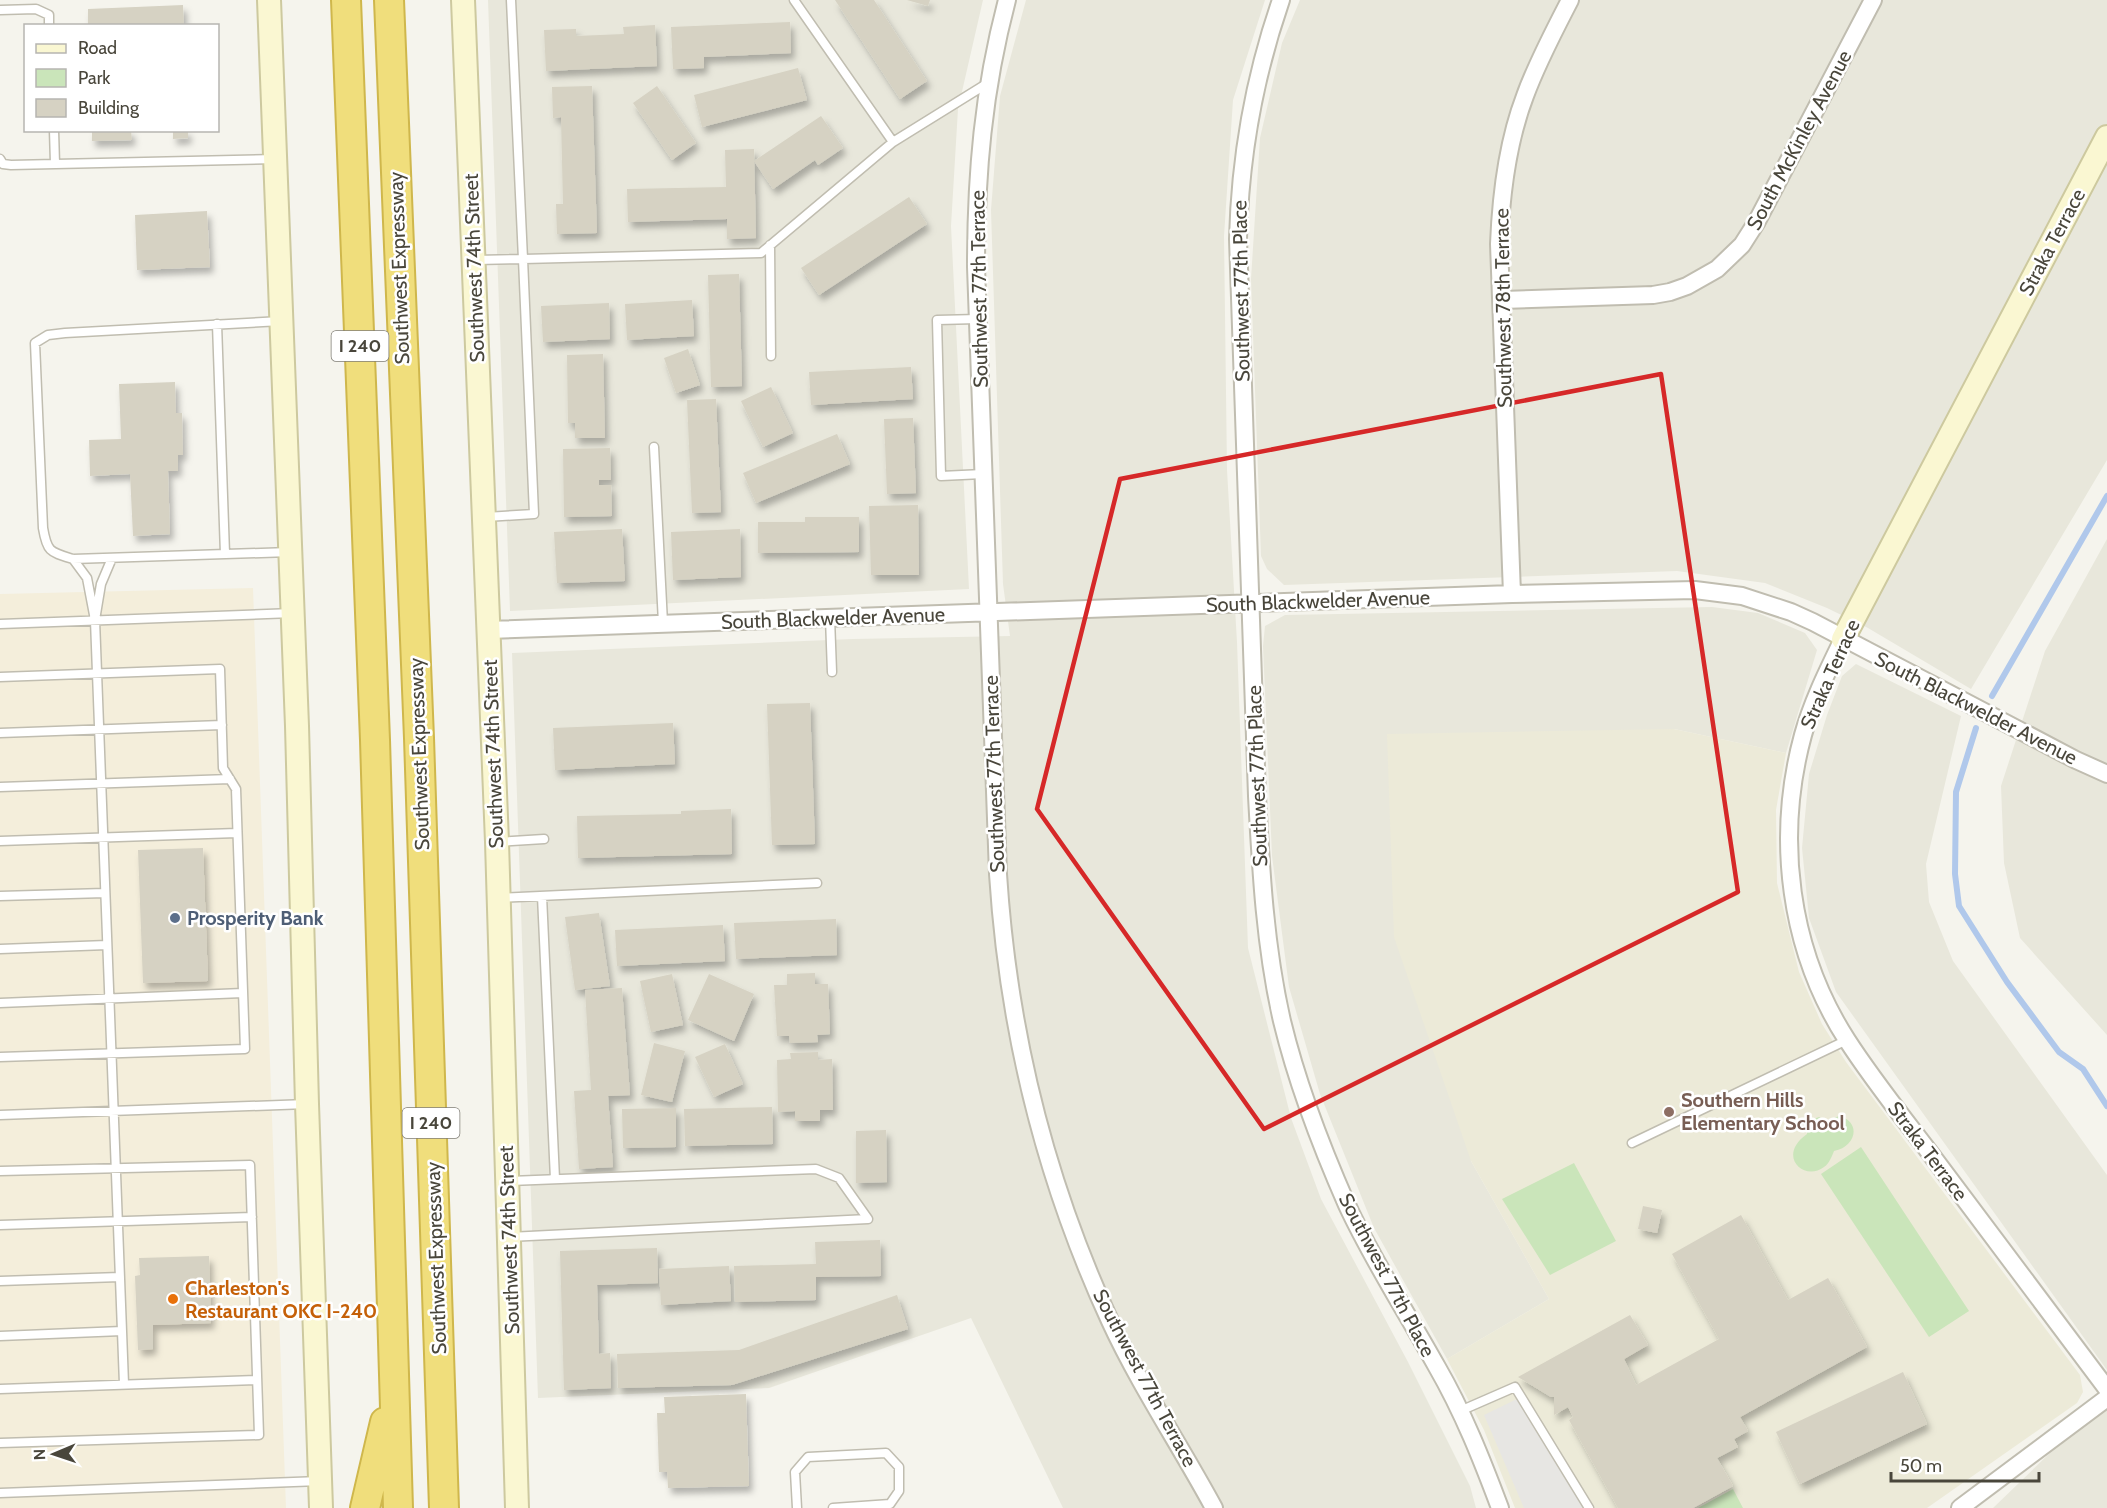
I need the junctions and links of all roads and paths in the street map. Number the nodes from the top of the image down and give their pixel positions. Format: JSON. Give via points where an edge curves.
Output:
{"nodes":[{"id":1,"x":269,"y":0,"type":"edge"},
{"id":2,"x":346,"y":0,"type":"edge"},
{"id":3,"x":389,"y":0,"type":"edge"},
{"id":4,"x":464,"y":0,"type":"edge"},
{"id":5,"x":511,"y":0,"type":"edge"},
{"id":6,"x":794,"y":0,"type":"edge"},
{"id":7,"x":1007,"y":0,"type":"edge"},
{"id":8,"x":1281,"y":0,"type":"edge"},
{"id":9,"x":1570,"y":0,"type":"edge"},
{"id":10,"x":1873,"y":0,"type":"edge"},
{"id":11,"x":0,"y":10,"type":"edge"},
{"id":12,"x":49,"y":24,"type":"edge"},
{"id":13,"x":988,"y":83,"type":"junction"},
{"id":14,"x":54,"y":132,"type":"edge"},
{"id":15,"x":2107,"y":137,"type":"edge"},
{"id":16,"x":893,"y":142,"type":"junction"},
{"id":17,"x":0,"y":159,"type":"edge"},
{"id":18,"x":275,"y":159,"type":"junction"},
{"id":19,"x":55,"y":164,"type":"junction"},
{"id":20,"x":770,"y":245,"type":"junction"},
{"id":21,"x":523,"y":259,"type":"junction"},
{"id":22,"x":474,"y":261,"type":"junction"},
{"id":23,"x":1502,"y":300,"type":"junction"},
{"id":24,"x":978,"y":319,"type":"junction"},
{"id":25,"x":282,"y":321,"type":"junction"},
{"id":26,"x":217,"y":324,"type":"junction"},
{"id":27,"x":771,"y":356,"type":"dead end"},
{"id":28,"x":654,"y":447,"type":"dead end"},
{"id":29,"x":983,"y":474,"type":"junction"},
{"id":30,"x":483,"y":517,"type":"junction"},
{"id":31,"x":291,"y":552,"type":"junction"},
{"id":32,"x":225,"y":554,"type":"junction"},
{"id":33,"x":112,"y":558,"type":"junction"},
{"id":34,"x":73,"y":560,"type":"junction"},
{"id":35,"x":1512,"y":594,"type":"junction"},
{"id":36,"x":1250,"y":604,"type":"junction"},
{"id":37,"x":293,"y":613,"type":"junction"},
{"id":38,"x":988,"y":613,"type":"junction"},
{"id":39,"x":830,"y":618,"type":"junction"},
{"id":40,"x":95,"y":620,"type":"junction"},
{"id":41,"x":663,"y":623,"type":"junction"},
{"id":42,"x":0,"y":624,"type":"edge"},
{"id":43,"x":488,"y":630,"type":"junction"},
{"id":44,"x":1843,"y":639,"type":"junction"},
{"id":45,"x":832,"y":672,"type":"dead end"},
{"id":46,"x":97,"y":674,"type":"junction"},
{"id":47,"x":0,"y":677,"type":"edge"},
{"id":48,"x":222,"y":725,"type":"junction"},
{"id":49,"x":99,"y":729,"type":"junction"},
{"id":50,"x":0,"y":733,"type":"edge"},
{"id":51,"x":2107,"y":774,"type":"edge"},
{"id":52,"x":230,"y":779,"type":"junction"},
{"id":53,"x":101,"y":783,"type":"junction"},
{"id":54,"x":0,"y":786,"type":"edge"},
{"id":55,"x":237,"y":833,"type":"junction"},
{"id":56,"x":103,"y":838,"type":"junction"},
{"id":57,"x":544,"y":839,"type":"dead end"},
{"id":58,"x":0,"y":841,"type":"edge"},
{"id":59,"x":497,"y":842,"type":"junction"},
{"id":60,"x":817,"y":883,"type":"dead end"},
{"id":61,"x":105,"y":892,"type":"junction"},
{"id":62,"x":0,"y":896,"type":"edge"},
{"id":63,"x":542,"y":896,"type":"junction"},
{"id":64,"x":499,"y":898,"type":"junction"},
{"id":65,"x":107,"y":945,"type":"junction"},
{"id":66,"x":0,"y":950,"type":"edge"},
{"id":67,"x":243,"y":993,"type":"junction"},
{"id":68,"x":109,"y":999,"type":"junction"},
{"id":69,"x":0,"y":1003,"type":"edge"},
{"id":70,"x":1847,"y":1040,"type":"junction"},
{"id":71,"x":111,"y":1054,"type":"junction"},
{"id":72,"x":0,"y":1057,"type":"edge"},
{"id":73,"x":307,"y":1104,"type":"junction"},
{"id":74,"x":114,"y":1111,"type":"junction"},
{"id":75,"x":0,"y":1115,"type":"edge"},
{"id":76,"x":1632,"y":1143,"type":"dead end"},
{"id":77,"x":116,"y":1168,"type":"junction"},
{"id":78,"x":0,"y":1171,"type":"edge"},
{"id":79,"x":555,"y":1179,"type":"junction"},
{"id":80,"x":507,"y":1181,"type":"junction"},
{"id":81,"x":252,"y":1217,"type":"junction"},
{"id":82,"x":117,"y":1222,"type":"junction"},
{"id":83,"x":0,"y":1226,"type":"edge"},
{"id":84,"x":509,"y":1237,"type":"junction"},
{"id":85,"x":120,"y":1277,"type":"junction"},
{"id":86,"x":0,"y":1281,"type":"edge"},
{"id":87,"x":122,"y":1331,"type":"junction"},
{"id":88,"x":0,"y":1336,"type":"edge"},
{"id":89,"x":257,"y":1380,"type":"junction"},
{"id":90,"x":124,"y":1384,"type":"junction"},
{"id":91,"x":394,"y":1388,"type":"junction"},
{"id":92,"x":0,"y":1389,"type":"edge"},
{"id":93,"x":2107,"y":1389,"type":"edge"},
{"id":94,"x":2107,"y":1398,"type":"edge"},
{"id":95,"x":1460,"y":1411,"type":"junction"},
{"id":96,"x":0,"y":1443,"type":"edge"},
{"id":97,"x":320,"y":1481,"type":"junction"},
{"id":98,"x":0,"y":1493,"type":"edge"},
{"id":99,"x":321,"y":1508,"type":"edge"},
{"id":100,"x":365,"y":1508,"type":"edge"},
{"id":101,"x":398,"y":1508,"type":"edge"},
{"id":102,"x":444,"y":1508,"type":"edge"},
{"id":103,"x":518,"y":1508,"type":"edge"},
{"id":104,"x":797,"y":1508,"type":"edge"},
{"id":105,"x":833,"y":1508,"type":"edge"},
{"id":106,"x":1214,"y":1508,"type":"edge"},
{"id":107,"x":1500,"y":1508,"type":"edge"},
{"id":108,"x":1589,"y":1508,"type":"edge"},
{"id":109,"x":1960,"y":1508,"type":"edge"}],
"edges":[{"from":1,"to":18,"type":"main road"},
{"from":2,"to":91,"type":"highway","number":"I 240","via":[[375,740]]},
{"from":3,"to":102,"type":"highway","name":"Southwest Expressway","number":"I 240","via":[[419,738]]},
{"from":4,"to":22,"type":"main road","name":"Southwest 74th Street"},
{"from":5,"to":21,"type":"lane"},
{"from":6,"to":16,"type":"lane"},
{"from":7,"to":13,"type":"street","name":"Southwest 77th Terrace"},
{"from":8,"to":36,"type":"street","name":"Southwest 77th Place","via":[[1249,113],[1239,198],[1238,290]]},
{"from":9,"to":23,"type":"street","name":"Southwest 78th Terrace","via":[[1540,58],[1513,135],[1500,207]]},
{"from":10,"to":23,"type":"street","name":"South McKinley Avenue","via":[[1756,223],[1742,245],[1717,269],[1687,286],[1653,295]]},
{"from":11,"to":12,"type":"lane","via":[[36,9],[49,15]]},
{"from":13,"to":16,"type":"lane"},
{"from":13,"to":24,"type":"street","name":"Southwest 77th Terrace","via":[[978,188]]},
{"from":14,"to":19,"type":"lane"},
{"from":15,"to":44,"type":"main road","name":"Straka Terrace"},
{"from":16,"to":20,"type":"lane"},
{"from":17,"to":19,"type":"lane","via":[[11,165]]},
{"from":18,"to":19,"type":"lane"},
{"from":18,"to":25,"type":"main road"},
{"from":20,"to":21,"type":"lane","via":[[762,253]]},
{"from":20,"to":27,"type":"lane"},
{"from":21,"to":22,"type":"lane"},
{"from":21,"to":30,"type":"lane","via":[[534,514]]},
{"from":22,"to":30,"type":"main road","name":"Southwest 74th Street"},
{"from":23,"to":35,"type":"street","name":"Southwest 78th Terrace"},
{"from":24,"to":29,"type":"street","name":"Southwest 77th Terrace"},
{"from":24,"to":29,"type":"lane","via":[[937,320],[941,476]]},
{"from":25,"to":26,"type":"lane"},
{"from":25,"to":31,"type":"main road"},
{"from":26,"to":32,"type":"lane"},
{"from":26,"to":34,"type":"lane","via":[[65,333],[48,335],[35,343],[46,547]]},
{"from":28,"to":41,"type":"lane"},
{"from":29,"to":38,"type":"street","name":"Southwest 77th Terrace"},
{"from":30,"to":43,"type":"main road","name":"Southwest 74th Street"},
{"from":31,"to":32,"type":"lane"},
{"from":31,"to":37,"type":"main road"},
{"from":32,"to":33,"type":"lane"},
{"from":33,"to":34,"type":"lane"},
{"from":33,"to":40,"type":"lane","via":[[101,584]]},
{"from":34,"to":40,"type":"lane","via":[[87,578]]},
{"from":35,"to":36,"type":"street","name":"South Blackwelder Avenue"},
{"from":35,"to":44,"type":"street","name":"South Blackwelder Avenue","via":[[1713,591],[1791,612]]},
{"from":36,"to":38,"type":"street","name":"South Blackwelder Avenue"},
{"from":36,"to":95,"type":"street","name":"Southwest 77th Place","via":[[1261,870],[1282,1021],[1310,1110],[1347,1204],[1367,1247]]},
{"from":37,"to":40,"type":"lane"},
{"from":37,"to":73,"type":"main road"},
{"from":38,"to":39,"type":"street","name":"South Blackwelder Avenue"},
{"from":38,"to":106,"type":"street","name":"Southwest 77th Terrace","via":[[1001,922],[1029,1089],[1068,1218],[1110,1321]]},
{"from":39,"to":41,"type":"street","name":"South Blackwelder Avenue"},
{"from":39,"to":45,"type":"lane"},
{"from":40,"to":42,"type":"lane"},
{"from":40,"to":46,"type":"lane"},
{"from":41,"to":43,"type":"street","name":"South Blackwelder Avenue"},
{"from":43,"to":59,"type":"main road","name":"Southwest 74th Street"},
{"from":44,"to":51,"type":"street","name":"South Blackwelder Avenue"},
{"from":44,"to":70,"type":"street","name":"Straka Terrace","via":[[1803,734],[1794,780],[1789,844],[1792,887],[1804,949],[1820,990]]},
{"from":46,"to":47,"type":"lane"},
{"from":46,"to":48,"type":"lane","via":[[220,669]]},
{"from":46,"to":49,"type":"lane"},
{"from":48,"to":49,"type":"lane"},
{"from":48,"to":52,"type":"lane","via":[[223,768]]},
{"from":49,"to":50,"type":"lane"},
{"from":49,"to":53,"type":"lane"},
{"from":52,"to":53,"type":"lane"},
{"from":52,"to":55,"type":"lane","via":[[236,789]]},
{"from":53,"to":54,"type":"lane"},
{"from":53,"to":56,"type":"lane"},
{"from":55,"to":56,"type":"lane"},
{"from":55,"to":67,"type":"lane"},
{"from":56,"to":58,"type":"lane"},
{"from":56,"to":61,"type":"lane"},
{"from":57,"to":59,"type":"lane"},
{"from":59,"to":64,"type":"main road","name":"Southwest 74th Street"},
{"from":60,"to":63,"type":"lane"},
{"from":61,"to":62,"type":"lane"},
{"from":61,"to":65,"type":"lane"},
{"from":63,"to":64,"type":"lane"},
{"from":63,"to":79,"type":"lane"},
{"from":64,"to":80,"type":"main road","name":"Southwest 74th Street"},
{"from":65,"to":66,"type":"lane"},
{"from":65,"to":68,"type":"lane"},
{"from":67,"to":68,"type":"lane"},
{"from":67,"to":71,"type":"lane","via":[[245,1049]]},
{"from":68,"to":69,"type":"lane"},
{"from":68,"to":71,"type":"lane"},
{"from":70,"to":76,"type":"lane"},
{"from":70,"to":93,"type":"street","name":"Straka Terrace"},
{"from":71,"to":72,"type":"lane"},
{"from":71,"to":74,"type":"lane"},
{"from":73,"to":74,"type":"lane"},
{"from":73,"to":97,"type":"main road"},
{"from":74,"to":75,"type":"lane"},
{"from":74,"to":77,"type":"lane"},
{"from":77,"to":78,"type":"lane"},
{"from":77,"to":81,"type":"lane","via":[[250,1165]]},
{"from":77,"to":82,"type":"lane"},
{"from":79,"to":80,"type":"lane"},
{"from":79,"to":84,"type":"lane","via":[[816,1169],[839,1178],[868,1219]]},
{"from":80,"to":84,"type":"main road","name":"Southwest 74th Street"},
{"from":81,"to":82,"type":"lane"},
{"from":81,"to":89,"type":"lane"},
{"from":82,"to":83,"type":"lane"},
{"from":82,"to":85,"type":"lane"},
{"from":84,"to":103,"type":"main road","name":"Southwest 74th Street"},
{"from":85,"to":86,"type":"lane"},
{"from":85,"to":87,"type":"lane"},
{"from":87,"to":88,"type":"lane"},
{"from":87,"to":90,"type":"lane"},
{"from":89,"to":90,"type":"lane"},
{"from":89,"to":96,"type":"lane","via":[[259,1434]]},
{"from":90,"to":92,"type":"lane"},
{"from":91,"to":100,"type":"highway"},
{"from":91,"to":101,"type":"highway","number":"I 240"},
{"from":94,"to":109,"type":"street"},
{"from":95,"to":107,"type":"street","name":"Southwest 77th Place"},
{"from":95,"to":108,"type":"lane","via":[[1515,1387]]},
{"from":97,"to":98,"type":"lane"},
{"from":97,"to":99,"type":"main road"},
{"from":104,"to":105,"type":"lane","via":[[795,1472],[808,1457],[886,1453],[899,1467],[899,1491],[890,1504]]}]}
